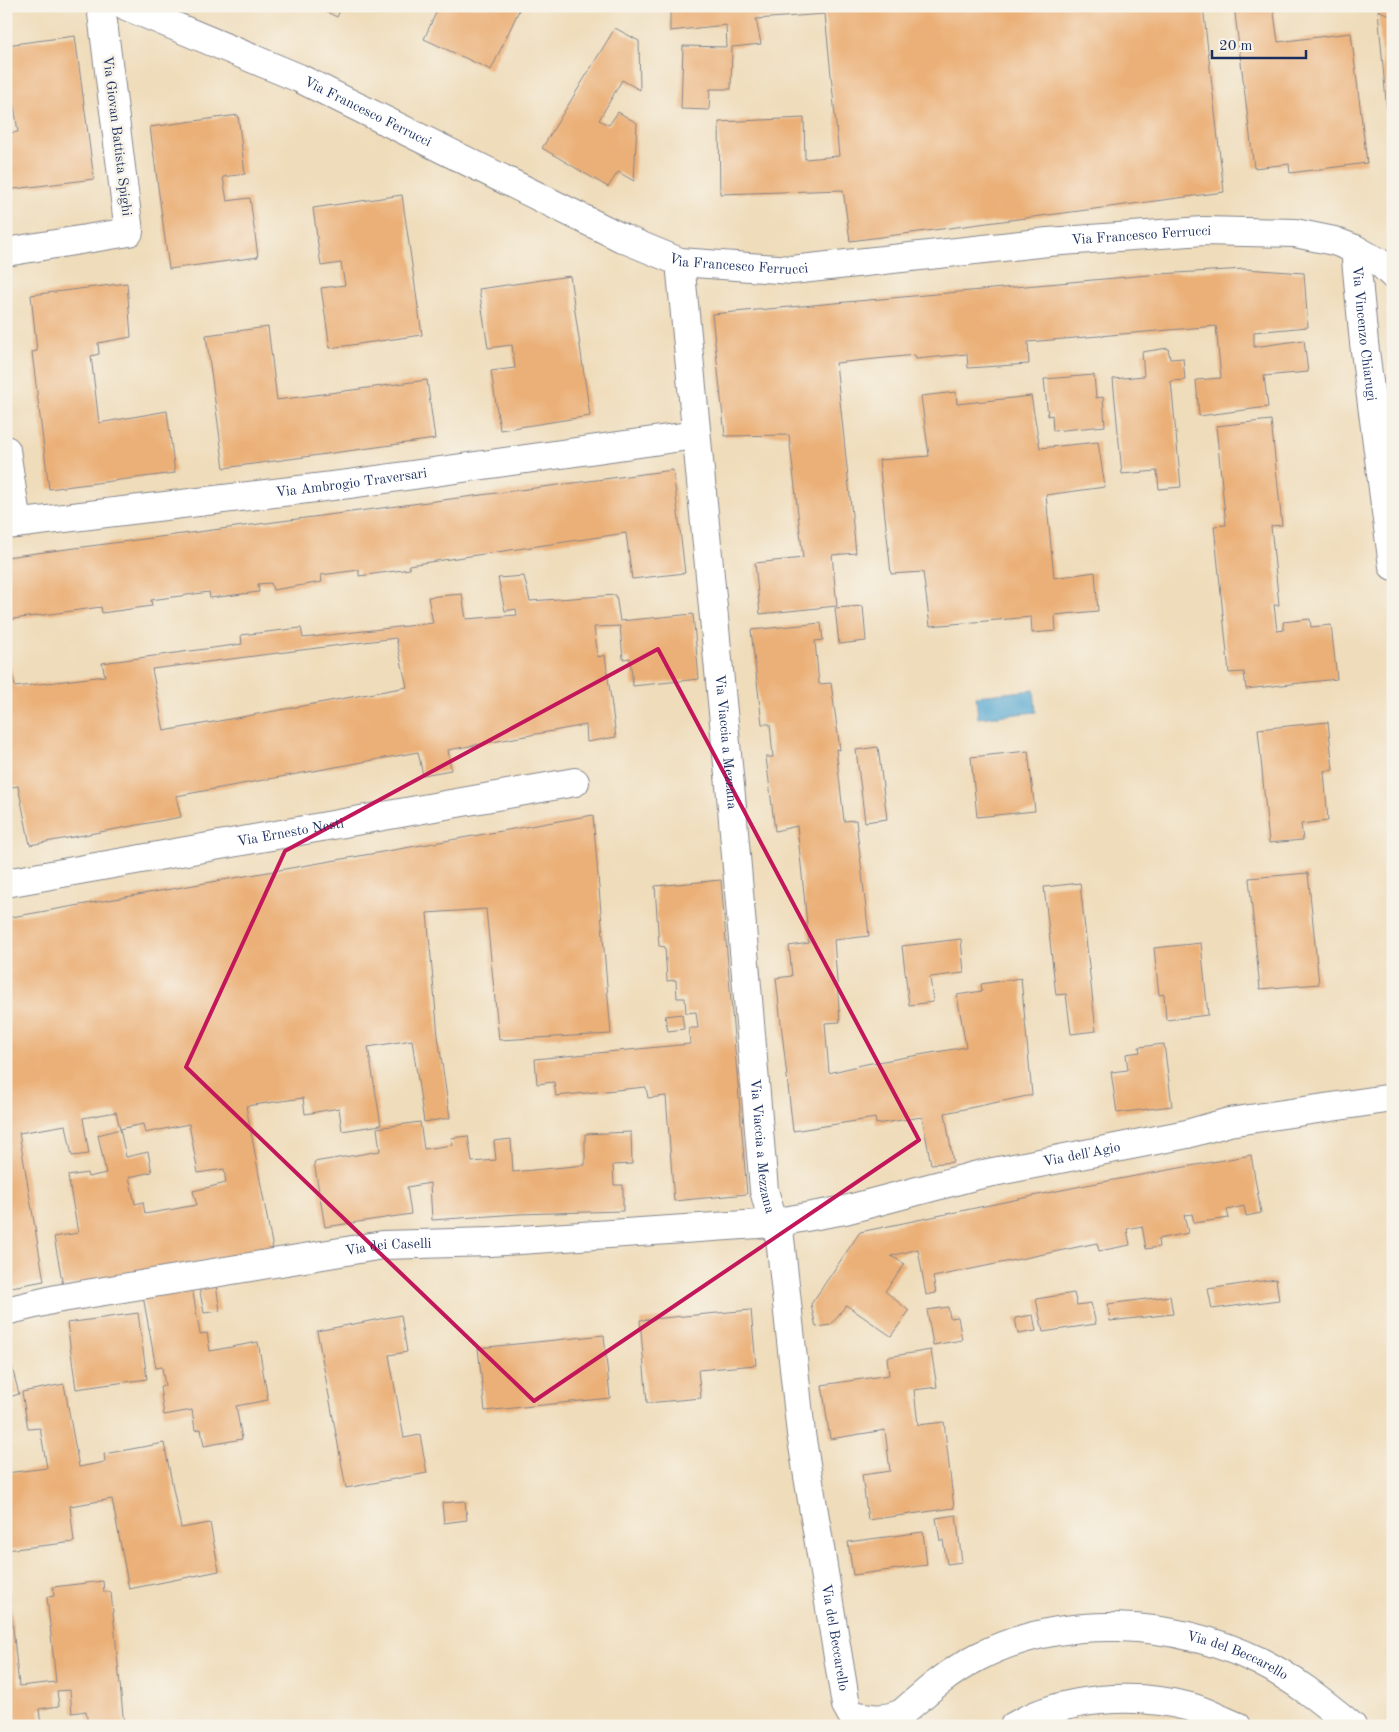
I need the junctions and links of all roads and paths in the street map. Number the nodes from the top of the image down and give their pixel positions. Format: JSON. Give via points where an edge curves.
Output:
{"nodes":[{"id":1,"x":101,"y":6,"type":"edge"},
{"id":2,"x":126,"y":6,"type":"edge"},
{"id":3,"x":1355,"y":249,"type":"junction"},
{"id":4,"x":6,"y":252,"type":"edge"},
{"id":5,"x":680,"y":262,"type":"junction"},
{"id":6,"x":1393,"y":275,"type":"edge"},
{"id":7,"x":696,"y":435,"type":"junction"},
{"id":8,"x":6,"y":450,"type":"edge"},
{"id":9,"x":11,"y":524,"type":"edge"},
{"id":10,"x":1393,"y":566,"type":"edge"},
{"id":11,"x":574,"y":782,"type":"dead end"},
{"id":12,"x":6,"y":884,"type":"edge"},
{"id":13,"x":1393,"y":1098,"type":"edge"},
{"id":14,"x":773,"y":1223,"type":"junction"},
{"id":15,"x":6,"y":1311,"type":"edge"},
{"id":16,"x":848,"y":1720,"type":"edge"},
{"id":17,"x":1230,"y":1724,"type":"edge"},
{"id":18,"x":1014,"y":1726,"type":"edge"},
{"id":19,"x":1352,"y":1726,"type":"edge"}],
"edges":[{"from":1,"to":4,"type":"main road","name":"Via Giovan Battista Spighi","via":[[129,232]]},
{"from":2,"to":5,"type":"main road","name":"Via Francesco Ferrucci","via":[[298,78],[622,238]]},
{"from":3,"to":5,"type":"main road","name":"Via Francesco Ferrucci","via":[[1296,233],[1203,230],[1048,242],[792,270]]},
{"from":3,"to":6,"type":"main road","name":"Via Francesco Ferrucci","via":[[1380,263]]},
{"from":3,"to":10,"type":"main road","name":"Via Vincenzo Chiarugi"},
{"from":5,"to":7,"type":"main road","name":"Via Viaccia a Mezzana"},
{"from":7,"to":9,"type":"main road","name":"Via Ambrogio Traversari","via":[[350,484]]},
{"from":7,"to":14,"type":"main road","name":"Via Viaccia a Mezzana","via":[[764,1190]]},
{"from":8,"to":9,"type":"main road"},
{"from":11,"to":12,"type":"main road","name":"Via Ernesto Nesti"},
{"from":13,"to":14,"type":"main road","name":"Via dell'Agio","via":[[1230,1122],[1187,1134],[978,1175],[845,1210]]},
{"from":14,"to":15,"type":"main road","name":"Via dei Caselli","via":[[490,1242],[382,1245],[56,1299]]},
{"from":14,"to":16,"type":"main road","name":"Via del Beccarello","via":[[780,1238],[801,1434]]},
{"from":16,"to":19,"type":"main road","name":"Via del Beccarello","via":[[893,1717],[902,1713],[956,1669],[1016,1641],[1058,1631],[1101,1627],[1188,1635],[1225,1646],[1287,1677]]},
{"from":17,"to":18,"type":"main road","via":[[1191,1707],[1128,1699],[1090,1701]]}]}
